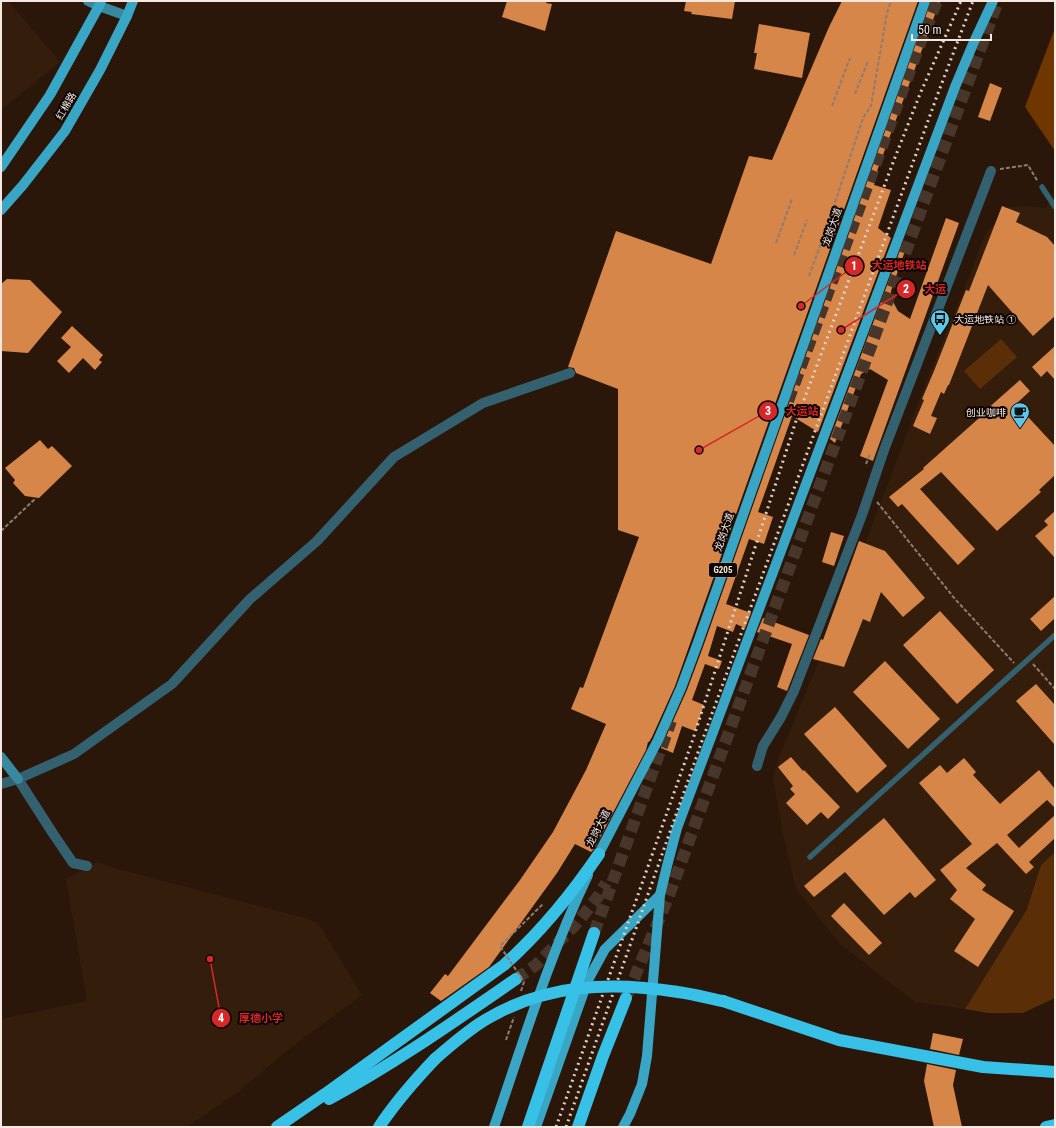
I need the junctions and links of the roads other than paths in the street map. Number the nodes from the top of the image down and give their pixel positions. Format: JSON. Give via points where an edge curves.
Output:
{"nodes":[{"id":1,"x":88,"y":1,"type":"edge"},
{"id":2,"x":133,"y":1,"type":"edge"},
{"id":3,"x":925,"y":1,"type":"edge"},
{"id":4,"x":992,"y":3,"type":"edge"},
{"id":5,"x":100,"y":4,"type":"edge"},
{"id":6,"x":127,"y":16,"type":"junction"},
{"id":7,"x":1,"y":167,"type":"edge"},
{"id":8,"x":991,"y":171,"type":"road end"},
{"id":9,"x":1042,"y":187,"type":"road end"},
{"id":10,"x":1055,"y":207,"type":"edge"},
{"id":11,"x":1,"y":210,"type":"edge"},
{"id":12,"x":570,"y":373,"type":"dead end"},
{"id":13,"x":1055,"y":635,"type":"edge"},
{"id":14,"x":1,"y":757,"type":"edge"},
{"id":15,"x":757,"y":766,"type":"dead end"},
{"id":16,"x":18,"y":779,"type":"junction"},
{"id":17,"x":1,"y":784,"type":"edge"},
{"id":18,"x":599,"y":854,"type":"junction"},
{"id":19,"x":810,"y":857,"type":"dead end"},
{"id":20,"x":87,"y":866,"type":"dead end"},
{"id":21,"x":660,"y":895,"type":"junction"},
{"id":22,"x":594,"y":933,"type":"tunnel mouth"},
{"id":23,"x":516,"y":979,"type":"tunnel mouth"},
{"id":24,"x":626,"y":998,"type":"tunnel mouth"},
{"id":25,"x":1055,"y":1072,"type":"edge"},
{"id":26,"x":281,"y":1124,"type":"edge"},
{"id":27,"x":1055,"y":1125,"type":"edge"},
{"id":28,"x":379,"y":1127,"type":"edge"},
{"id":29,"x":494,"y":1127,"type":"edge"},
{"id":30,"x":528,"y":1127,"type":"edge"},
{"id":31,"x":536,"y":1127,"type":"edge"},
{"id":32,"x":578,"y":1127,"type":"edge"},
{"id":33,"x":623,"y":1127,"type":"edge"},
{"id":34,"x":1046,"y":1127,"type":"edge"}],
"edges":[{"from":1,"to":5,"type":"main road"},
{"from":2,"to":6,"type":"main road","name":"红棉路"},
{"from":3,"to":18,"type":"main road","name":"龙岗大道","number":"G205","via":[[683,681],[658,740]]},
{"from":4,"to":21,"type":"main road","via":[[952,95],[677,828]]},
{"from":5,"to":6,"type":"main road"},
{"from":5,"to":7,"type":"main road","name":"红棉路","via":[[50,95]]},
{"from":6,"to":11,"type":"main road","name":"红棉路","via":[[65,131]]},
{"from":8,"to":15,"type":"street","via":[[794,691],[763,746]]},
{"from":9,"to":10,"type":"lane"},
{"from":12,"to":16,"type":"street","via":[[483,403],[394,457],[317,541],[250,599],[172,684],[74,754]]},
{"from":13,"to":19,"type":"lane"},
{"from":14,"to":16,"type":"main road"},
{"from":16,"to":17,"type":"street"},
{"from":16,"to":20,"type":"street","via":[[73,863]]},
{"from":18,"to":26,"type":"highway","via":[[551,918],[524,948]]},
{"from":18,"to":29,"type":"main road","name":"龙岗大道","number":"G205","via":[[559,942]]},
{"from":21,"to":31,"type":"main road","via":[[605,949],[588,980]]},
{"from":21,"to":33,"type":"main road","via":[[647,1056],[642,1084]]},
{"from":22,"to":30,"type":"highway"},
{"from":23,"to":26,"type":"highway","via":[[356,1085]]},
{"from":24,"to":32,"type":"highway"},
{"from":25,"to":28,"type":"highway","bridge":true,"via":[[983,1067],[854,1044],[723,1001],[679,992],[640,987],[588,987],[561,990],[532,998],[485,1020],[434,1059],[412,1083]]},
{"from":27,"to":34,"type":"highway"}]}
